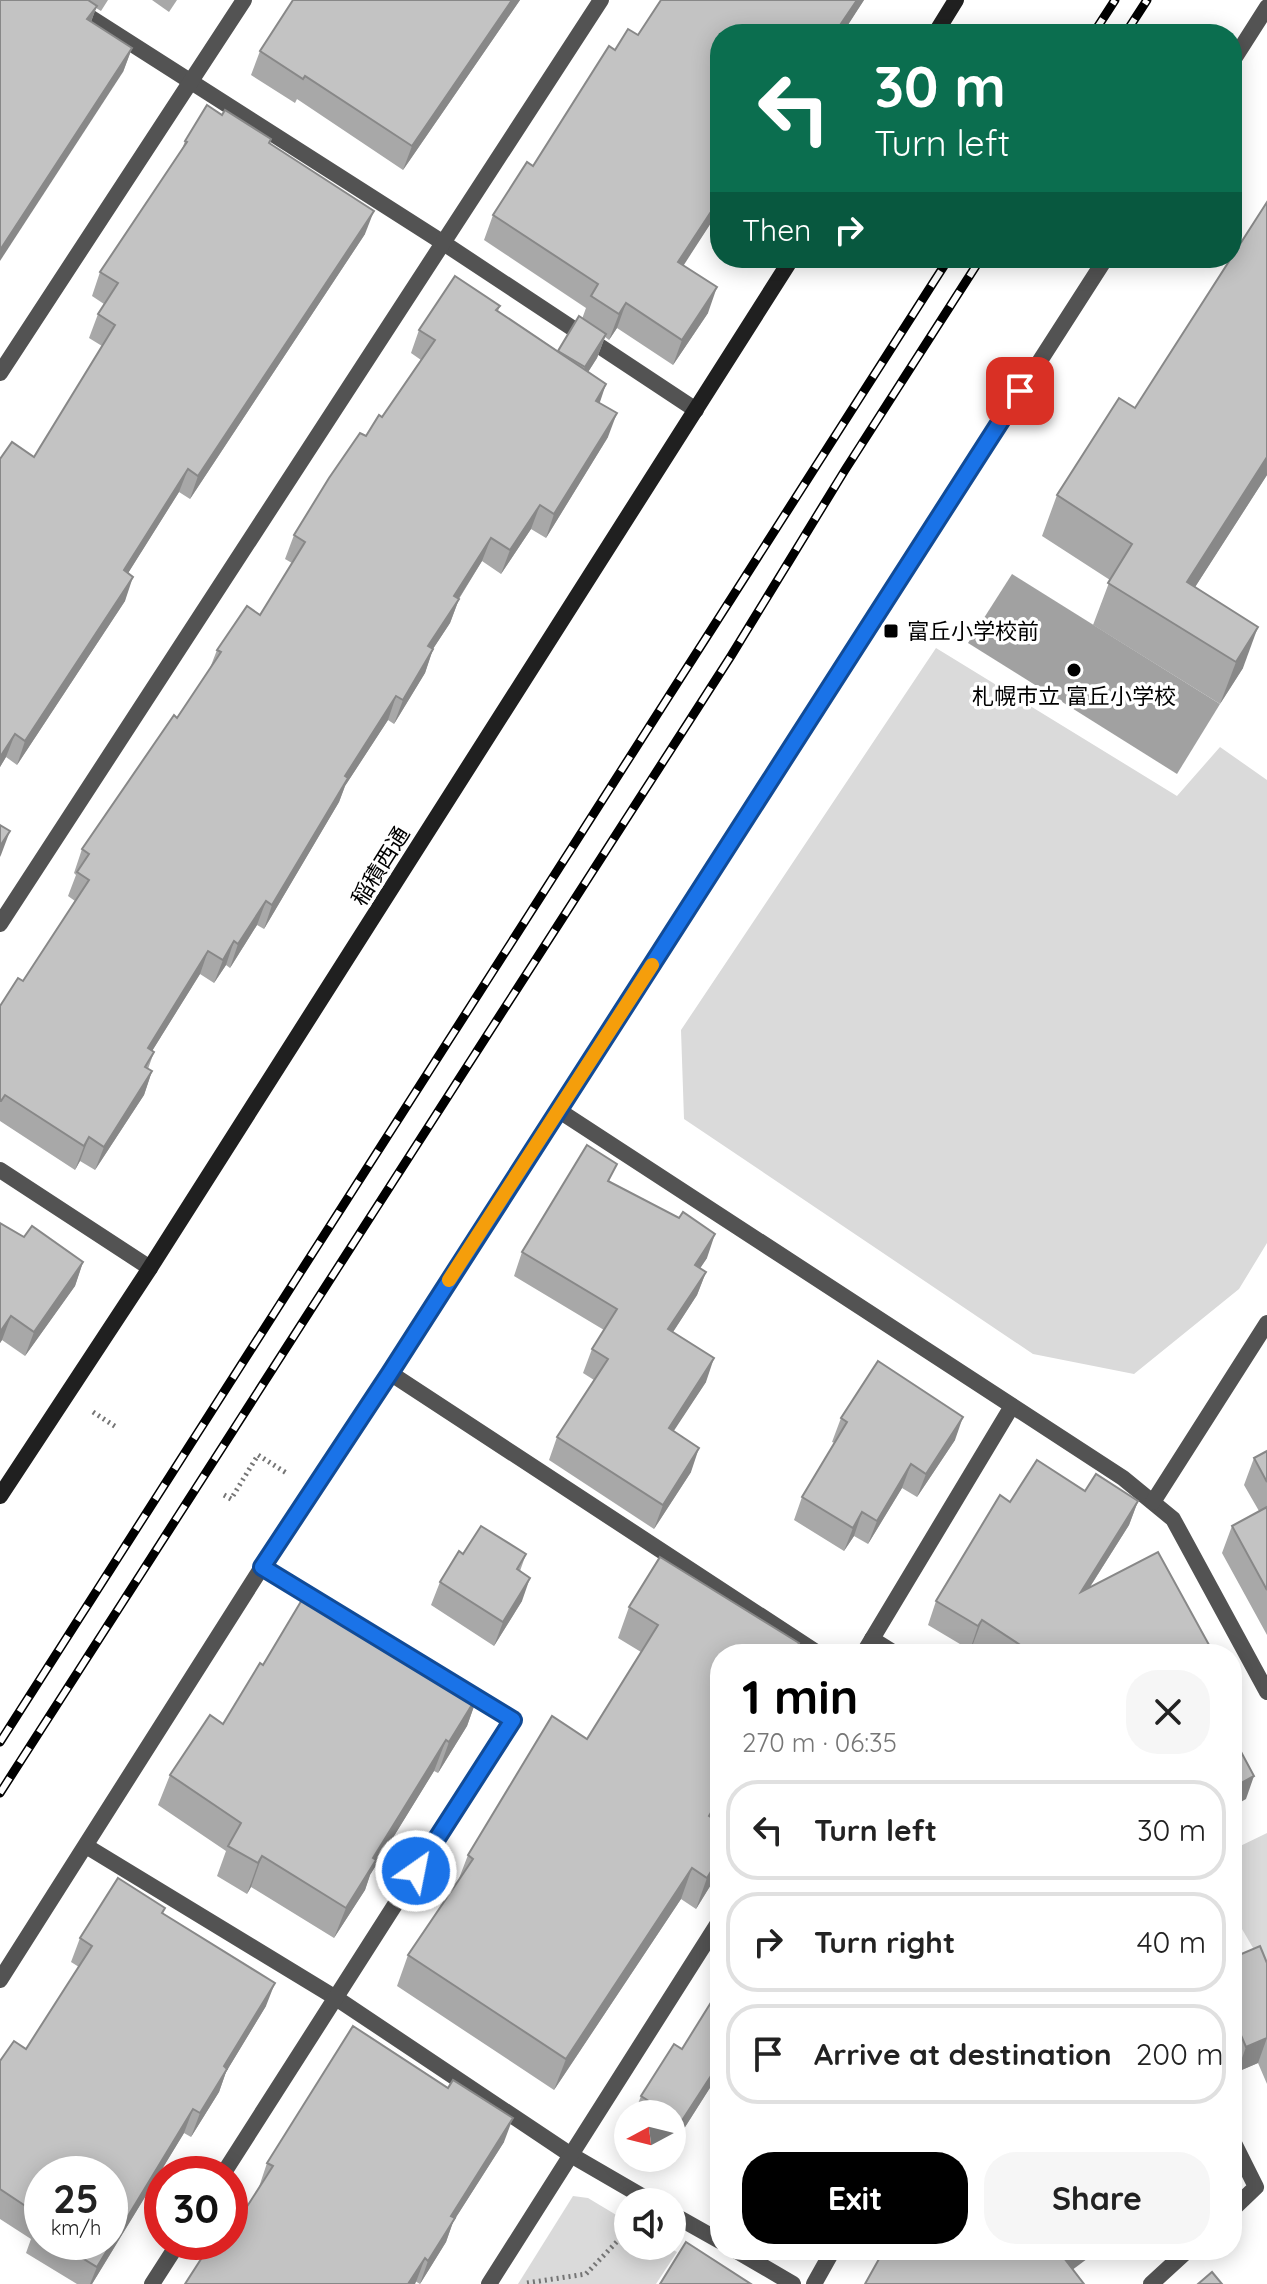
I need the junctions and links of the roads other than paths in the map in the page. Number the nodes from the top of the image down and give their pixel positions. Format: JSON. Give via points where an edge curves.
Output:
{"nodes":[{"id":1,"x":63,"y":0,"type":"edge"},
{"id":2,"x":244,"y":0,"type":"edge"},
{"id":3,"x":601,"y":0,"type":"edge"},
{"id":4,"x":956,"y":0,"type":"edge"},
{"id":5,"x":1267,"y":7,"type":"edge"},
{"id":6,"x":941,"y":24,"type":"edge"},
{"id":7,"x":1242,"y":46,"type":"edge"},
{"id":8,"x":189,"y":82,"type":"junction"},
{"id":9,"x":442,"y":242,"type":"junction"},
{"id":10,"x":786,"y":268,"type":"edge"},
{"id":11,"x":1100,"y":268,"type":"edge"},
{"id":12,"x":0,"y":373,"type":"edge"},
{"id":13,"x":696,"y":410,"type":"junction"},
{"id":14,"x":0,"y":924,"type":"edge"},
{"id":15,"x":558,"y":1110,"type":"junction"},
{"id":16,"x":0,"y":1170,"type":"edge"},
{"id":17,"x":150,"y":1268,"type":"junction"},
{"id":18,"x":1267,"y":1323,"type":"edge"},
{"id":19,"x":390,"y":1373,"type":"junction"},
{"id":20,"x":1012,"y":1406,"type":"junction"},
{"id":21,"x":0,"y":1496,"type":"edge"},
{"id":22,"x":1153,"y":1502,"type":"junction"},
{"id":23,"x":262,"y":1567,"type":"junction"},
{"id":24,"x":341,"y":1615,"type":"edge"},
{"id":25,"x":872,"y":1639,"type":"junction"},
{"id":26,"x":804,"y":1644,"type":"edge"},
{"id":27,"x":869,"y":1644,"type":"edge"},
{"id":28,"x":880,"y":1644,"type":"edge"},
{"id":29,"x":1241,"y":1644,"type":"edge"},
{"id":30,"x":1242,"y":1646,"type":"edge"},
{"id":31,"x":447,"y":1679,"type":"edge"},
{"id":32,"x":1267,"y":1692,"type":"edge"},
{"id":33,"x":86,"y":1846,"type":"junction"},
{"id":34,"x":710,"y":1936,"type":"edge"},
{"id":35,"x":0,"y":1980,"type":"edge"},
{"id":36,"x":336,"y":1998,"type":"junction"},
{"id":37,"x":571,"y":2155,"type":"junction"},
{"id":38,"x":235,"y":2156,"type":"edge"},
{"id":39,"x":1242,"y":2159,"type":"edge"},
{"id":40,"x":628,"y":2188,"type":"edge"},
{"id":41,"x":1242,"y":2200,"type":"edge"},
{"id":42,"x":686,"y":2222,"type":"edge"},
{"id":43,"x":710,"y":2235,"type":"edge"},
{"id":44,"x":167,"y":2260,"type":"edge"},
{"id":45,"x":752,"y":2260,"type":"edge"},
{"id":46,"x":827,"y":2260,"type":"edge"},
{"id":47,"x":1177,"y":2260,"type":"edge"},
{"id":48,"x":152,"y":2284,"type":"edge"},
{"id":49,"x":489,"y":2284,"type":"edge"},
{"id":50,"x":793,"y":2284,"type":"edge"},
{"id":51,"x":814,"y":2284,"type":"edge"},
{"id":52,"x":1151,"y":2284,"type":"edge"}],
"edges":[{"from":1,"to":8,"type":"street"},
{"from":2,"to":8,"type":"street"},
{"from":3,"to":9,"type":"street"},
{"from":4,"to":6,"type":"street"},
{"from":5,"to":7,"type":"street"},
{"from":8,"to":9,"type":"street"},
{"from":8,"to":12,"type":"street"},
{"from":9,"to":13,"type":"street"},
{"from":9,"to":14,"type":"street"},
{"from":10,"to":13,"type":"street","name":"稲積西通"},
{"from":11,"to":15,"type":"street"},
{"from":13,"to":17,"type":"street","name":"稲積西通"},
{"from":15,"to":19,"type":"street"},
{"from":15,"to":20,"type":"street"},
{"from":16,"to":17,"type":"street"},
{"from":17,"to":21,"type":"street","name":"稲積西通"},
{"from":18,"to":22,"type":"street"},
{"from":19,"to":23,"type":"street"},
{"from":19,"to":26,"type":"street"},
{"from":20,"to":22,"type":"street"},
{"from":20,"to":25,"type":"street"},
{"from":22,"to":29,"type":"street","via":[[1173,1519]]},
{"from":23,"to":24,"type":"street"},
{"from":23,"to":33,"type":"street"},
{"from":25,"to":27,"type":"street"},
{"from":25,"to":28,"type":"street"},
{"from":30,"to":32,"type":"street"},
{"from":31,"to":36,"type":"street","via":[[513,1720]]},
{"from":33,"to":35,"type":"street"},
{"from":33,"to":36,"type":"street"},
{"from":34,"to":37,"type":"street"},
{"from":36,"to":37,"type":"street"},
{"from":36,"to":38,"type":"street"},
{"from":37,"to":40,"type":"street"},
{"from":37,"to":49,"type":"street"},
{"from":39,"to":41,"type":"street","via":[[1256,2187]]},
{"from":42,"to":43,"type":"street"},
{"from":44,"to":48,"type":"street"},
{"from":45,"to":50,"type":"street"},
{"from":46,"to":51,"type":"street"},
{"from":47,"to":52,"type":"street"}]}
